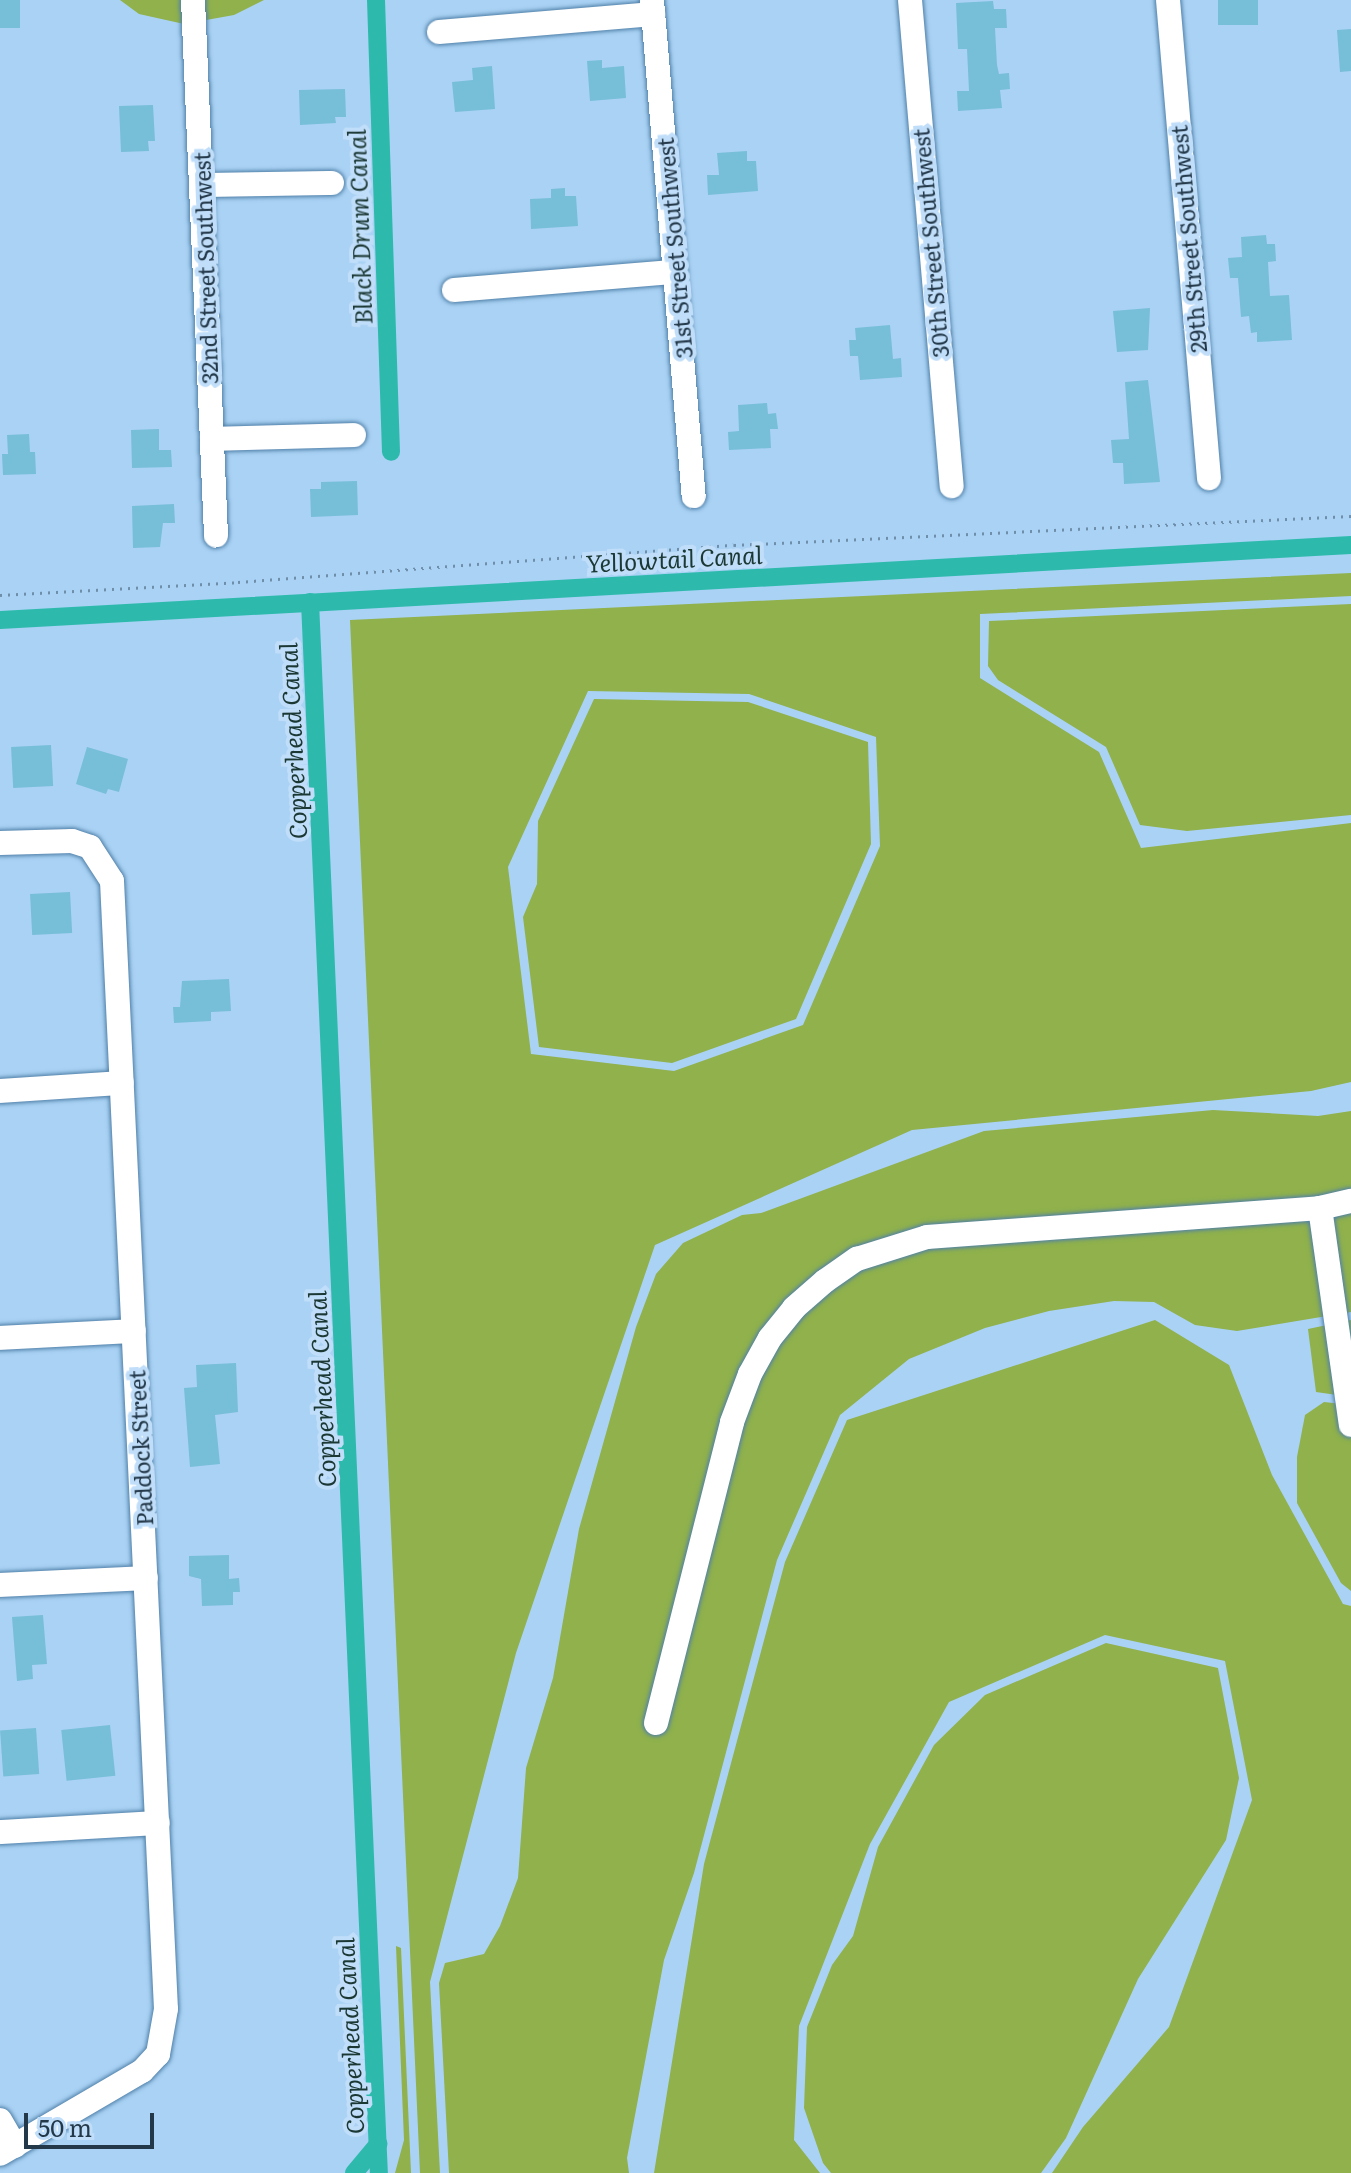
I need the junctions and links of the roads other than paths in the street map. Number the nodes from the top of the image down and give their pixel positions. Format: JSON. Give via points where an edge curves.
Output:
{"nodes":[{"id":1,"x":193,"y":0,"type":"edge"},
{"id":2,"x":910,"y":0,"type":"edge"},
{"id":3,"x":1168,"y":0,"type":"edge"},
{"id":4,"x":652,"y":7,"type":"edge"},
{"id":5,"x":439,"y":32,"type":"dead end"},
{"id":6,"x":332,"y":183,"type":"dead end"},
{"id":7,"x":202,"y":185,"type":"junction"},
{"id":8,"x":675,"y":272,"type":"junction"},
{"id":9,"x":454,"y":290,"type":"dead end"},
{"id":10,"x":354,"y":435,"type":"dead end"},
{"id":11,"x":212,"y":439,"type":"junction"},
{"id":12,"x":1209,"y":478,"type":"dead end"},
{"id":13,"x":952,"y":486,"type":"dead end"},
{"id":14,"x":694,"y":496,"type":"dead end"},
{"id":15,"x":216,"y":536,"type":"dead end"},
{"id":16,"x":0,"y":843,"type":"edge"},
{"id":17,"x":122,"y":1083,"type":"junction"},
{"id":18,"x":0,"y":1091,"type":"edge"},
{"id":19,"x":1351,"y":1201,"type":"edge"},
{"id":20,"x":1320,"y":1208,"type":"junction"},
{"id":21,"x":134,"y":1331,"type":"junction"},
{"id":22,"x":0,"y":1338,"type":"edge"},
{"id":23,"x":1351,"y":1425,"type":"edge"},
{"id":24,"x":146,"y":1578,"type":"junction"},
{"id":25,"x":0,"y":1585,"type":"edge"},
{"id":26,"x":656,"y":1723,"type":"dead end"},
{"id":27,"x":158,"y":1823,"type":"junction"},
{"id":28,"x":0,"y":1832,"type":"edge"},
{"id":29,"x":0,"y":2120,"type":"edge"},
{"id":30,"x":7,"y":2150,"type":"edge"}],
"edges":[{"from":1,"to":7,"type":"street","name":"32nd Street Southwest"},
{"from":2,"to":13,"type":"street","name":"30th Street Southwest"},
{"from":3,"to":12,"type":"street","name":"29th Street Southwest"},
{"from":4,"to":5,"type":"street"},
{"from":4,"to":8,"type":"street","name":"31st Street Southwest"},
{"from":6,"to":7,"type":"street"},
{"from":7,"to":11,"type":"street","name":"32nd Street Southwest"},
{"from":8,"to":9,"type":"street"},
{"from":8,"to":14,"type":"street","name":"31st Street Southwest"},
{"from":10,"to":11,"type":"street"},
{"from":11,"to":15,"type":"street","name":"32nd Street Southwest"},
{"from":16,"to":17,"type":"street","name":"Paddock Street","via":[[51,840],[90,847],[112,881]]},
{"from":17,"to":18,"type":"street"},
{"from":17,"to":21,"type":"street","name":"Paddock Street"},
{"from":19,"to":20,"type":"street"},
{"from":20,"to":23,"type":"street"},
{"from":20,"to":26,"type":"street","via":[[927,1237],[857,1259],[825,1281],[794,1308],[750,1374],[732,1422]]},
{"from":21,"to":22,"type":"street"},
{"from":21,"to":24,"type":"street","name":"Paddock Street"},
{"from":24,"to":25,"type":"street"},
{"from":24,"to":27,"type":"street","name":"Paddock Street"},
{"from":27,"to":28,"type":"street"},
{"from":27,"to":30,"type":"street","name":"Paddock Street","via":[[166,2009],[158,2054],[142,2071]]},
{"from":29,"to":30,"type":"street"}]}
